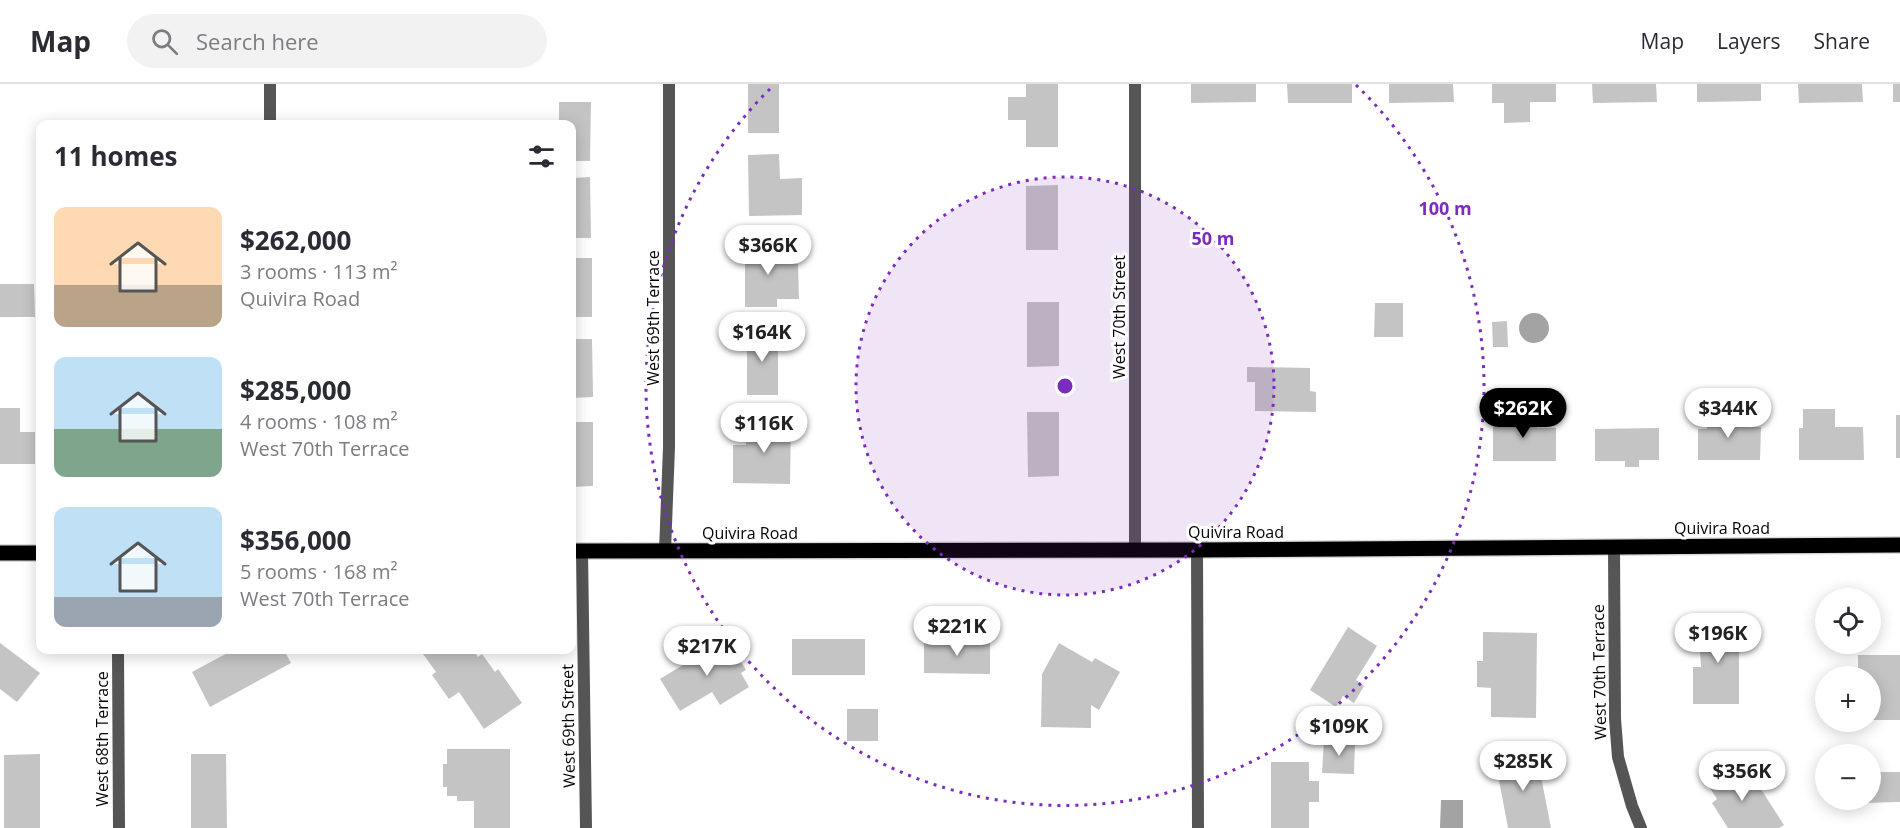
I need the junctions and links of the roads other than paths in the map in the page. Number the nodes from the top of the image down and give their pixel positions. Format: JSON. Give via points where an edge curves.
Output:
{"nodes":[{"id":1,"x":270,"y":84,"type":"edge"},
{"id":2,"x":669,"y":84,"type":"edge"},
{"id":3,"x":1135,"y":84,"type":"edge"},
{"id":4,"x":270,"y":120,"type":"edge"},
{"id":5,"x":1900,"y":545,"type":"edge"},
{"id":6,"x":1614,"y":547,"type":"junction"},
{"id":7,"x":1135,"y":550,"type":"junction"},
{"id":8,"x":1197,"y":550,"type":"junction"},
{"id":9,"x":577,"y":551,"type":"edge"},
{"id":10,"x":665,"y":551,"type":"junction"},
{"id":11,"x":0,"y":553,"type":"edge"},
{"id":12,"x":36,"y":553,"type":"edge"},
{"id":13,"x":118,"y":654,"type":"edge"},
{"id":14,"x":119,"y":828,"type":"edge"},
{"id":15,"x":586,"y":828,"type":"edge"},
{"id":16,"x":1198,"y":828,"type":"edge"},
{"id":17,"x":1641,"y":828,"type":"edge"}],
"edges":[{"from":1,"to":4,"type":"street"},
{"from":2,"to":10,"type":"street","name":"West 69th Terrace","via":[[669,447]]},
{"from":3,"to":7,"type":"street","name":"West 70th Street"},
{"from":5,"to":6,"type":"main road","name":"Quivira Road"},
{"from":6,"to":8,"type":"main road","name":"Quivira Road"},
{"from":6,"to":17,"type":"street","name":"West 70th Terrace","via":[[1618,757]]},
{"from":7,"to":8,"type":"main road","name":"Quivira Road"},
{"from":7,"to":10,"type":"main road","name":"Quivira Road"},
{"from":8,"to":16,"type":"street"},
{"from":9,"to":10,"type":"main road","name":"Quivira Road"},
{"from":9,"to":15,"type":"street","name":"West 69th Street"},
{"from":11,"to":12,"type":"main road"},
{"from":13,"to":14,"type":"street","name":"West 68th Terrace"}]}
